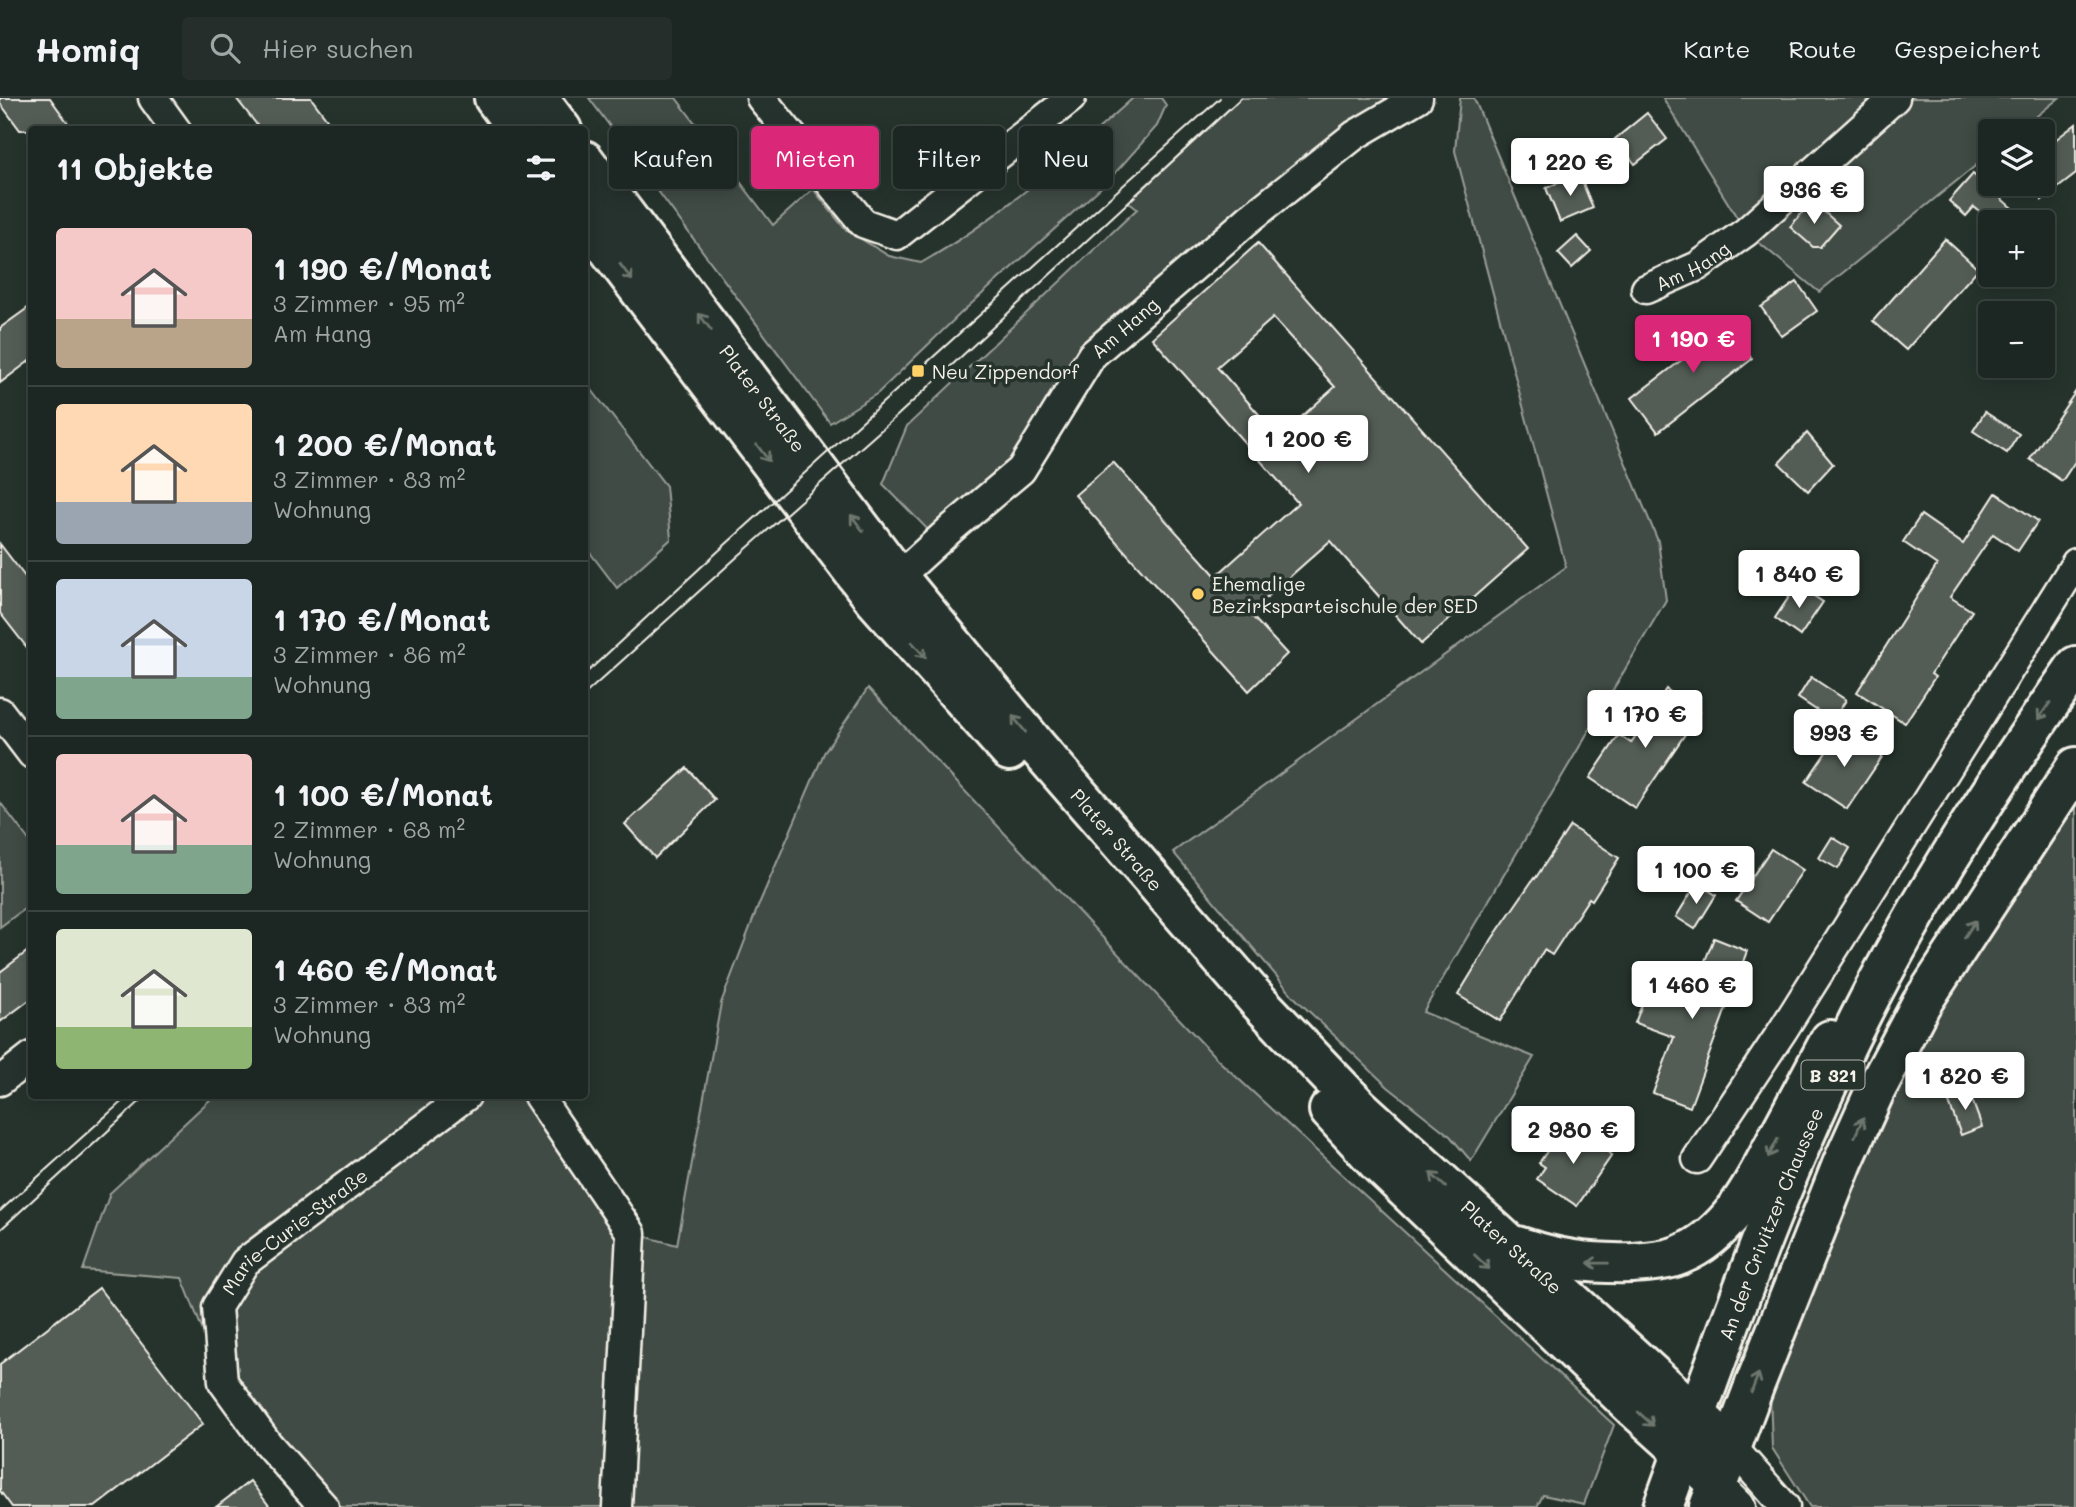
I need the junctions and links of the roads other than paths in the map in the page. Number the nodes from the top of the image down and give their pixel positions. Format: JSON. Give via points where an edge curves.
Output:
{"nodes":[{"id":1,"x":153,"y":98,"type":"edge"},
{"id":2,"x":494,"y":98,"type":"edge"},
{"id":3,"x":538,"y":98,"type":"edge"},
{"id":4,"x":761,"y":98,"type":"edge"},
{"id":5,"x":1071,"y":98,"type":"edge"},
{"id":6,"x":1418,"y":98,"type":"edge"},
{"id":7,"x":1895,"y":98,"type":"edge"},
{"id":8,"x":173,"y":126,"type":"edge"},
{"id":9,"x":515,"y":126,"type":"edge"},
{"id":10,"x":559,"y":126,"type":"edge"},
{"id":11,"x":588,"y":166,"type":"edge"},
{"id":12,"x":588,"y":222,"type":"edge"},
{"id":13,"x":1646,"y":289,"type":"dead end"},
{"id":14,"x":2076,"y":563,"type":"edge"},
{"id":15,"x":886,"y":588,"type":"junction"},
{"id":16,"x":2076,"y":666,"type":"edge"},
{"id":17,"x":0,"y":712,"type":"edge"},
{"id":18,"x":28,"y":749,"type":"edge"},
{"id":19,"x":2013,"y":757,"type":"junction"},
{"id":20,"x":2076,"y":767,"type":"edge"},
{"id":21,"x":28,"y":1059,"type":"edge"},
{"id":22,"x":0,"y":1081,"type":"edge"},
{"id":23,"x":462,"y":1099,"type":"edge"},
{"id":24,"x":540,"y":1099,"type":"edge"},
{"id":25,"x":1697,"y":1159,"type":"dead end"},
{"id":26,"x":1507,"y":1242,"type":"junction"},
{"id":27,"x":1696,"y":1415,"type":"junction"},
{"id":28,"x":1732,"y":1447,"type":"junction"},
{"id":29,"x":1683,"y":1453,"type":"junction"},
{"id":30,"x":1723,"y":1499,"type":"edge"},
{"id":31,"x":324,"y":1507,"type":"edge"},
{"id":32,"x":618,"y":1507,"type":"edge"},
{"id":33,"x":1663,"y":1507,"type":"edge"},
{"id":34,"x":1785,"y":1507,"type":"edge"}],
"edges":[{"from":1,"to":8,"type":"street"},
{"from":2,"to":9,"type":"street"},
{"from":3,"to":10,"type":"street"},
{"from":4,"to":5,"type":"street","via":[[863,223],[897,234]]},
{"from":6,"to":15,"type":"street","name":"Am Hang","via":[[1323,160],[1092,355],[1021,470]]},
{"from":7,"to":13,"type":"street","name":"Am Hang","via":[[1746,232],[1698,266]]},
{"from":15,"to":11,"type":"street","name":"Plater Straße","one_way":true},
{"from":12,"to":15,"type":"street","name":"Plater Straße","one_way":true},
{"from":14,"to":25,"type":"street"},
{"from":26,"to":15,"type":"street","name":"Plater Straße","one_way":true,"via":[[1359,1107],[1258,1000],[1038,748]]},
{"from":15,"to":29,"type":"street","name":"Plater Straße","one_way":true,"via":[[1248,1021],[1379,1164]]},
{"from":16,"to":19,"type":"street","name":"An der Crivitzer Chaussee","number":"B 321","one_way":true},
{"from":17,"to":18,"type":"street"},
{"from":19,"to":26,"type":"street","number":"B 321","one_way":true,"via":[[1960,820],[1922,880],[1747,1195],[1725,1221],[1700,1244],[1678,1256],[1642,1262],[1593,1264],[1555,1258]]},
{"from":19,"to":27,"type":"street","name":"An der Crivitzer Chaussee","number":"B 321","via":[[1913,921],[1818,1105]]},
{"from":28,"to":20,"type":"street","number":"B 321","one_way":true,"via":[[1843,1162],[1880,1080],[1921,1004]]},
{"from":21,"to":22,"type":"street"},
{"from":23,"to":31,"type":"street","name":"Marie-Curie-Straße","via":[[245,1262],[217,1307],[223,1381],[268,1444]]},
{"from":24,"to":32,"type":"street","via":[[631,1233]]},
{"from":26,"to":27,"type":"street","name":"Plater Straße"},
{"from":27,"to":28,"type":"street","name":"Plater Straße"},
{"from":27,"to":29,"type":"street","name":"An der Crivitzer Chaussee","number":"B 321"},
{"from":28,"to":30,"type":"street","number":"B 321"},
{"from":28,"to":34,"type":"street"},
{"from":29,"to":30,"type":"street","name":"Plater Straße"},
{"from":29,"to":33,"type":"street","name":"An der Crivitzer Chaussee","number":"B 321"}]}
